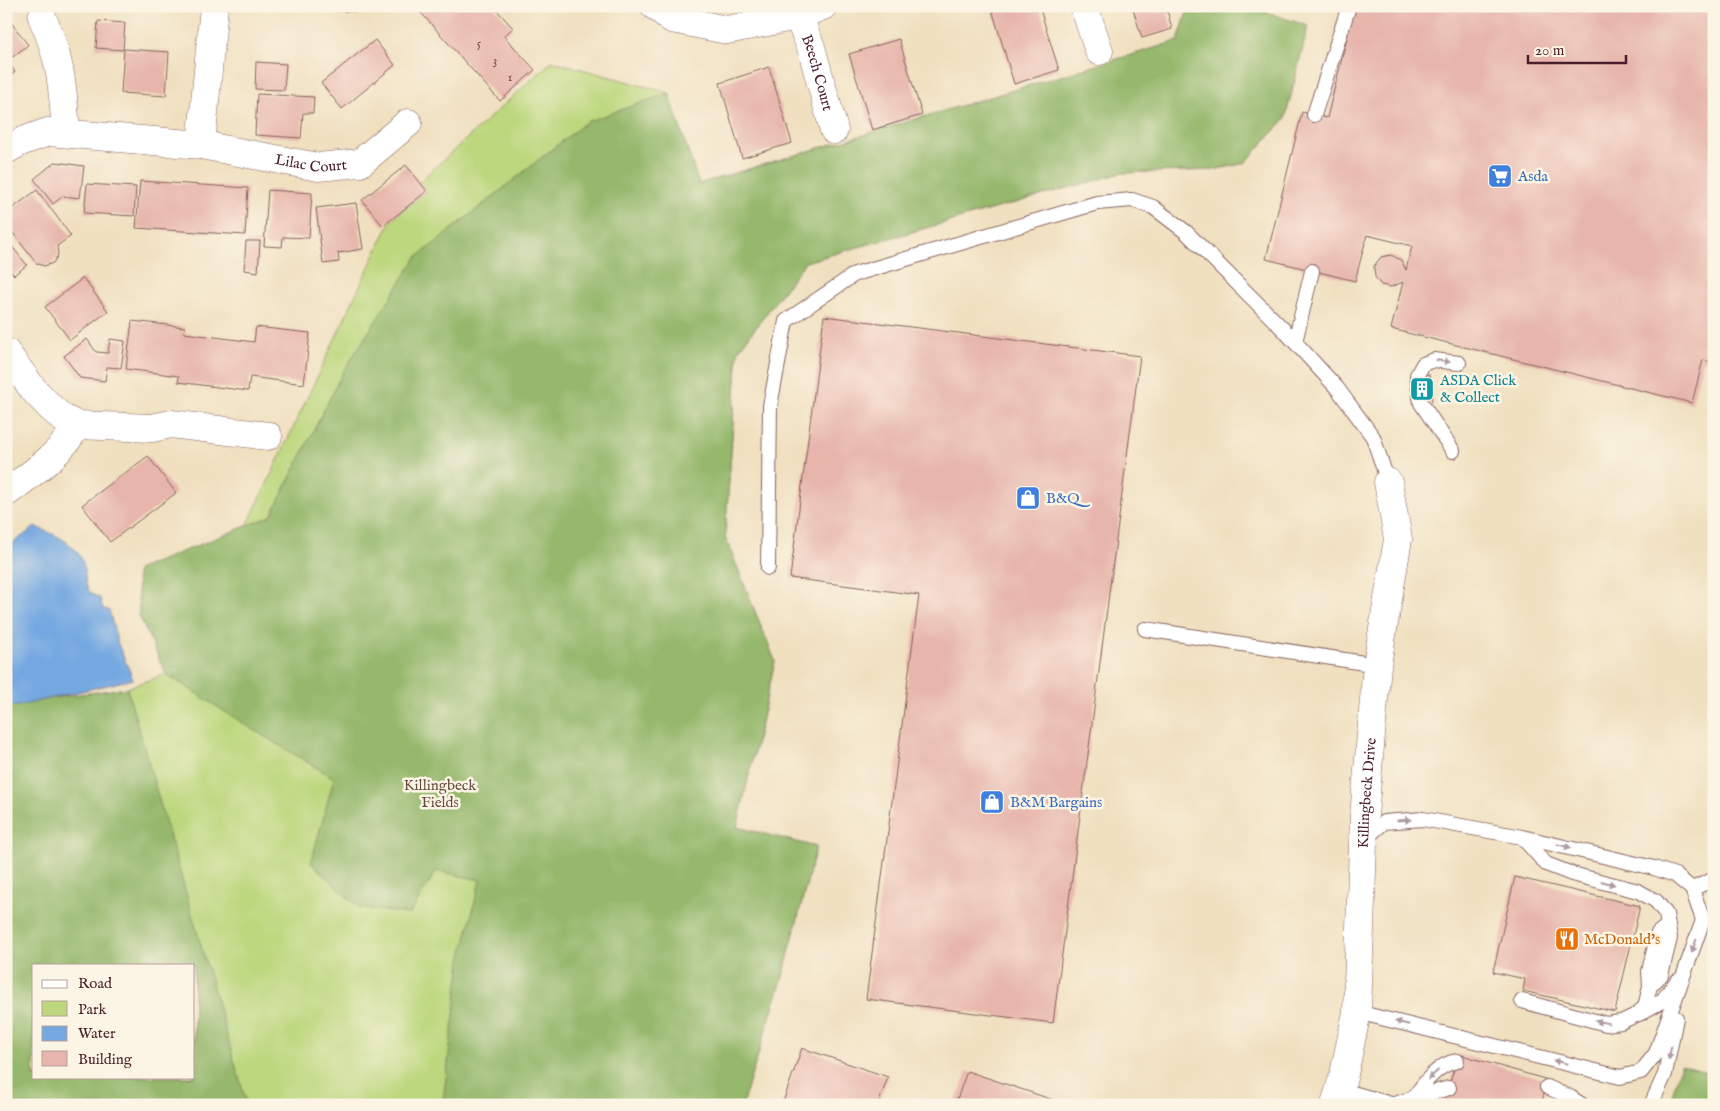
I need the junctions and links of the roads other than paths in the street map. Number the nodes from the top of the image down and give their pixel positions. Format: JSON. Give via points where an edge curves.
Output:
{"nodes":[{"id":1,"x":214,"y":6,"type":"edge"},
{"id":2,"x":655,"y":6,"type":"edge"},
{"id":3,"x":1084,"y":6,"type":"edge"},
{"id":4,"x":1349,"y":6,"type":"edge"},
{"id":5,"x":810,"y":11,"type":"edge"},
{"id":6,"x":42,"y":17,"type":"dead end"},
{"id":7,"x":1099,"y":52,"type":"dead end"},
{"id":8,"x":1314,"y":115,"type":"dead end"},
{"id":9,"x":408,"y":123,"type":"dead end"},
{"id":10,"x":834,"y":130,"type":"dead end"},
{"id":11,"x":66,"y":133,"type":"junction"},
{"id":12,"x":201,"y":145,"type":"junction"},
{"id":13,"x":6,"y":150,"type":"edge"},
{"id":14,"x":1312,"y":271,"type":"dead end"},
{"id":15,"x":1295,"y":342,"type":"junction"},
{"id":16,"x":6,"y":352,"type":"edge"},
{"id":17,"x":1459,"y":364,"type":"dead end"},
{"id":18,"x":77,"y":425,"type":"junction"},
{"id":19,"x":268,"y":436,"type":"dead end"},
{"id":20,"x":1453,"y":451,"type":"dead end"},
{"id":21,"x":1388,"y":482,"type":"joint"},
{"id":22,"x":6,"y":493,"type":"edge"},
{"id":23,"x":768,"y":568,"type":"dead end"},
{"id":24,"x":1145,"y":628,"type":"dead end"},
{"id":25,"x":1377,"y":664,"type":"junction"},
{"id":26,"x":1522,"y":837,"type":"junction"},
{"id":27,"x":1363,"y":841,"type":"junction"},
{"id":28,"x":1714,"y":879,"type":"edge"},
{"id":29,"x":1692,"y":889,"type":"junction"},
{"id":30,"x":1685,"y":970,"type":"junction"},
{"id":31,"x":1522,"y":1001,"type":"dead end"},
{"id":32,"x":1357,"y":1012,"type":"junction"},
{"id":33,"x":1636,"y":1015,"type":"junction"},
{"id":34,"x":1457,"y":1061,"type":"dead end"},
{"id":35,"x":1547,"y":1087,"type":"dead end"},
{"id":36,"x":1449,"y":1088,"type":"dead end"},
{"id":37,"x":1337,"y":1097,"type":"edge"},
{"id":38,"x":1414,"y":1097,"type":"junction"},
{"id":39,"x":1392,"y":1104,"type":"edge"},
{"id":40,"x":1582,"y":1105,"type":"edge"},
{"id":41,"x":1651,"y":1105,"type":"edge"}],
"edges":[{"from":1,"to":12,"type":"street"},
{"from":2,"to":5,"type":"street","via":[[672,19],[727,30]]},
{"from":3,"to":7,"type":"street"},
{"from":4,"to":8,"type":"lane"},
{"from":5,"to":10,"type":"street","name":"Beech Court","via":[[810,47]]},
{"from":6,"to":11,"type":"street","via":[[53,40],[62,78]]},
{"from":9,"to":12,"type":"street","name":"Lilac Court","via":[[360,163],[318,167]]},
{"from":11,"to":12,"type":"street","name":"Lilac Court"},
{"from":11,"to":13,"type":"street","name":"Lilac Court","via":[[48,132]]},
{"from":14,"to":15,"type":"lane"},
{"from":15,"to":21,"type":"lane","via":[[1338,388],[1372,437]]},
{"from":15,"to":23,"type":"lane","via":[[1186,232],[1153,207],[1132,200],[1097,203],[856,274],[786,320],[770,406]]},
{"from":16,"to":18,"type":"street","via":[[51,408]]},
{"from":20,"to":17,"type":"lane","one_way":true,"via":[[1421,403],[1417,375],[1423,364],[1434,360]]},
{"from":18,"to":19,"type":"street","via":[[152,428],[171,424]]},
{"from":18,"to":22,"type":"street","via":[[70,440],[58,452]]},
{"from":21,"to":25,"type":"street","name":"Killingbeck Drive","via":[[1398,539]]},
{"from":24,"to":25,"type":"lane"},
{"from":25,"to":27,"type":"street","name":"Killingbeck Drive"},
{"from":27,"to":26,"type":"lane","one_way":true,"via":[[1384,822],[1423,819]]},
{"from":26,"to":29,"type":"lane","one_way":true,"via":[[1654,868],[1675,875]]},
{"from":26,"to":33,"type":"lane","one_way":true,"via":[[1546,864],[1638,891],[1656,901],[1666,914],[1670,938],[1661,975],[1650,986],[1645,1006]]},
{"from":27,"to":32,"type":"street","name":"Killingbeck Drive"},
{"from":28,"to":29,"type":"lane"},
{"from":29,"to":30,"type":"lane","one_way":true,"via":[[1703,920]]},
{"from":30,"to":32,"type":"lane","one_way":true,"via":[[1656,1053],[1641,1072],[1620,1077]]},
{"from":30,"to":33,"type":"lane","via":[[1662,1001]]},
{"from":30,"to":41,"type":"lane","one_way":true,"via":[[1666,1074]]},
{"from":33,"to":31,"type":"lane","one_way":true,"via":[[1622,1022],[1606,1024]]},
{"from":32,"to":37,"type":"street","name":"Killingbeck Drive"},
{"from":34,"to":38,"type":"lane","one_way":true,"via":[[1447,1062]]},
{"from":35,"to":40,"type":"lane"},
{"from":36,"to":38,"type":"lane"},
{"from":37,"to":39,"type":"lane"},
{"from":38,"to":39,"type":"lane"}]}
